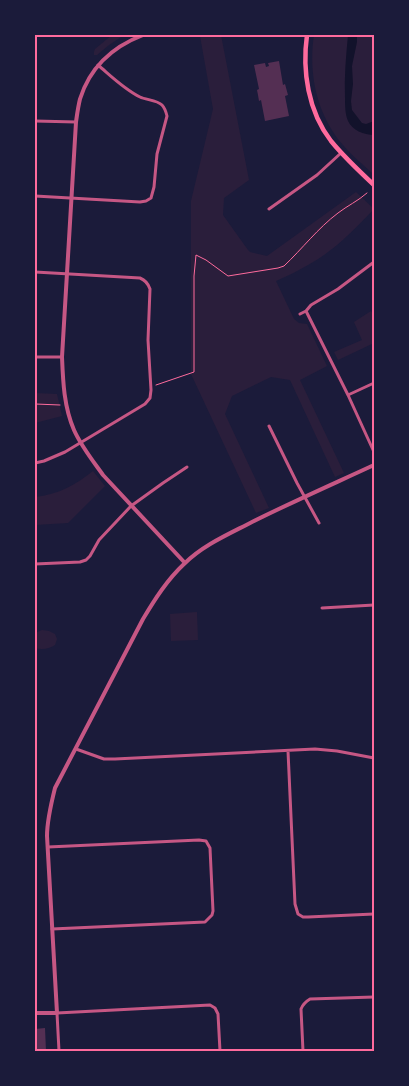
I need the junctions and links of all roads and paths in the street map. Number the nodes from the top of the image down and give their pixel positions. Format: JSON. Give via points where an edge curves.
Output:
{"nodes":[{"id":1,"x":143,"y":35,"type":"edge"},
{"id":2,"x":308,"y":35,"type":"edge"},
{"id":3,"x":98,"y":65,"type":"junction"},
{"id":4,"x":35,"y":121,"type":"edge"},
{"id":5,"x":76,"y":122,"type":"junction"},
{"id":6,"x":341,"y":152,"type":"junction"},
{"id":7,"x":374,"y":185,"type":"edge"},
{"id":8,"x":367,"y":193,"type":"dead end"},
{"id":9,"x":35,"y":196,"type":"edge"},
{"id":10,"x":72,"y":198,"type":"junction"},
{"id":11,"x":269,"y":210,"type":"dead end"},
{"id":12,"x":374,"y":262,"type":"edge"},
{"id":13,"x":35,"y":272,"type":"edge"},
{"id":14,"x":67,"y":274,"type":"junction"},
{"id":15,"x":306,"y":311,"type":"junction"},
{"id":16,"x":300,"y":314,"type":"dead end"},
{"id":17,"x":35,"y":357,"type":"edge"},
{"id":18,"x":62,"y":358,"type":"junction"},
{"id":19,"x":374,"y":383,"type":"edge"},
{"id":20,"x":151,"y":387,"type":"junction"},
{"id":21,"x":348,"y":395,"type":"junction"},
{"id":22,"x":35,"y":404,"type":"edge"},
{"id":23,"x":66,"y":405,"type":"junction"},
{"id":24,"x":269,"y":426,"type":"dead end"},
{"id":25,"x":81,"y":442,"type":"junction"},
{"id":26,"x":374,"y":452,"type":"edge"},
{"id":27,"x":35,"y":463,"type":"edge"},
{"id":28,"x":374,"y":465,"type":"edge"},
{"id":29,"x":187,"y":468,"type":"dead end"},
{"id":30,"x":305,"y":497,"type":"junction"},
{"id":31,"x":131,"y":506,"type":"junction"},
{"id":32,"x":319,"y":523,"type":"dead end"},
{"id":33,"x":185,"y":563,"type":"junction"},
{"id":34,"x":35,"y":564,"type":"edge"},
{"id":35,"x":374,"y":605,"type":"edge"},
{"id":36,"x":322,"y":608,"type":"dead end"},
{"id":37,"x":76,"y":749,"type":"junction"},
{"id":38,"x":288,"y":751,"type":"junction"},
{"id":39,"x":374,"y":758,"type":"edge"},
{"id":40,"x":48,"y":847,"type":"junction"},
{"id":41,"x":374,"y":914,"type":"edge"},
{"id":42,"x":52,"y":929,"type":"junction"},
{"id":43,"x":374,"y":997,"type":"edge"},
{"id":44,"x":57,"y":1012,"type":"junction"},
{"id":45,"x":35,"y":1013,"type":"edge"},
{"id":46,"x":59,"y":1051,"type":"edge"},
{"id":47,"x":220,"y":1051,"type":"edge"},
{"id":48,"x":303,"y":1051,"type":"edge"}],
"edges":[{"from":1,"to":3,"type":"street","via":[[113,50]]},
{"from":2,"to":6,"type":"main road","via":[[305,60],[311,100],[330,139]]},
{"from":3,"to":5,"type":"street","via":[[80,100]]},
{"from":3,"to":10,"type":"street","via":[[130,91],[159,103],[166,111],[154,187],[151,198],[140,202]]},
{"from":4,"to":5,"type":"street"},
{"from":5,"to":10,"type":"street"},
{"from":6,"to":7,"type":"main road"},
{"from":6,"to":11,"type":"street","via":[[317,175]]},
{"from":8,"to":20,"type":"path","via":[[323,226],[284,266],[228,276],[196,255],[194,372]]},
{"from":9,"to":10,"type":"street"},
{"from":10,"to":14,"type":"street"},
{"from":12,"to":15,"type":"street"},
{"from":13,"to":14,"type":"street"},
{"from":14,"to":18,"type":"street"},
{"from":14,"to":20,"type":"street","via":[[146,281],[150,289],[148,340]]},
{"from":15,"to":16,"type":"street"},
{"from":15,"to":21,"type":"street"},
{"from":17,"to":18,"type":"street"},
{"from":18,"to":23,"type":"street"},
{"from":19,"to":21,"type":"street"},
{"from":20,"to":25,"type":"street","via":[[150,398],[145,404]]},
{"from":21,"to":26,"type":"street"},
{"from":22,"to":23,"type":"path"},
{"from":23,"to":25,"type":"street"},
{"from":24,"to":30,"type":"street"},
{"from":25,"to":27,"type":"street"},
{"from":25,"to":31,"type":"street","via":[[103,475]]},
{"from":28,"to":30,"type":"street"},
{"from":29,"to":31,"type":"street"},
{"from":30,"to":32,"type":"street"},
{"from":30,"to":33,"type":"street","via":[[218,539]]},
{"from":31,"to":33,"type":"street"},
{"from":31,"to":34,"type":"street","via":[[99,540],[86,560]]},
{"from":33,"to":37,"type":"street","via":[[156,597],[143,619]]},
{"from":35,"to":36,"type":"street"},
{"from":37,"to":38,"type":"street","via":[[104,759]]},
{"from":37,"to":40,"type":"street","via":[[55,788],[47,823]]},
{"from":38,"to":39,"type":"street","via":[[315,749]]},
{"from":38,"to":41,"type":"street","via":[[298,914],[303,917]]},
{"from":40,"to":42,"type":"street"},
{"from":40,"to":42,"type":"street","via":[[206,841],[210,848],[214,911],[205,922]]},
{"from":42,"to":44,"type":"street"},
{"from":43,"to":48,"type":"street","via":[[307,1001],[301,1009]]},
{"from":44,"to":45,"type":"street"},
{"from":44,"to":46,"type":"street"},
{"from":44,"to":47,"type":"street","via":[[210,1005],[218,1014]]}]}
